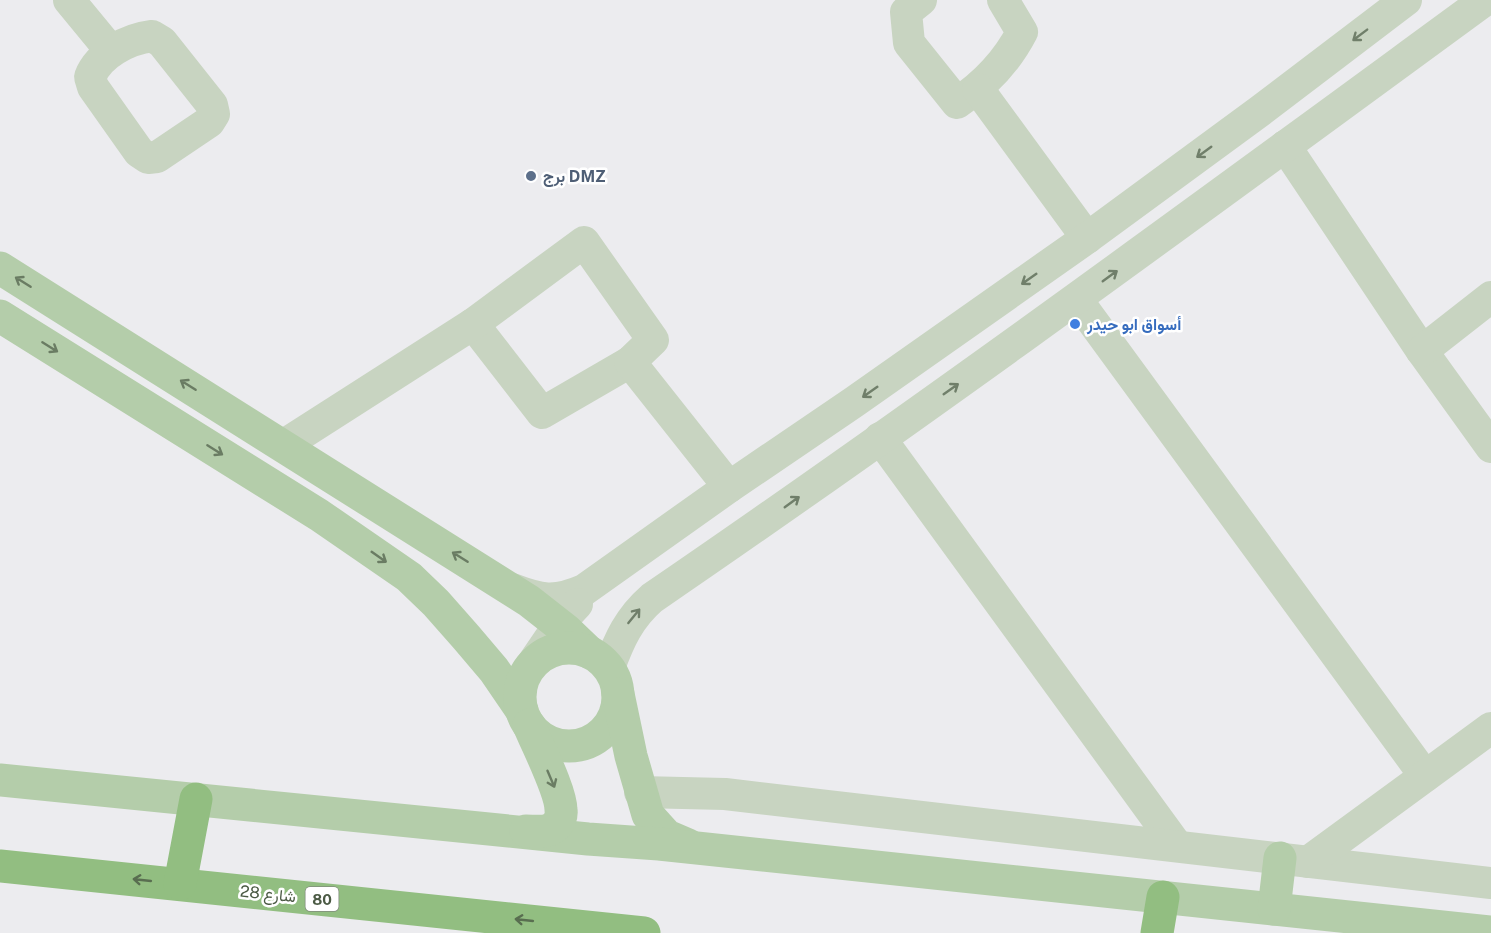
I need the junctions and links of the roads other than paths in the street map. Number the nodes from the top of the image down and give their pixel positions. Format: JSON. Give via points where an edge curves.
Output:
{"nodes":[{"id":1,"x":69,"y":0,"type":"edge"},
{"id":2,"x":921,"y":0,"type":"edge"},
{"id":3,"x":1003,"y":0,"type":"edge"},
{"id":4,"x":1406,"y":0,"type":"edge"},
{"id":5,"x":1485,"y":0,"type":"edge"},
{"id":6,"x":111,"y":51,"type":"dead end"},
{"id":7,"x":978,"y":89,"type":"junction"},
{"id":8,"x":1285,"y":146,"type":"junction"},
{"id":9,"x":1087,"y":238,"type":"junction"},
{"id":10,"x":0,"y":268,"type":"edge"},
{"id":11,"x":1491,"y":297,"type":"edge"},
{"id":12,"x":1077,"y":300,"type":"junction"},
{"id":13,"x":0,"y":316,"type":"edge"},
{"id":14,"x":473,"y":324,"type":"junction"},
{"id":15,"x":1422,"y":351,"type":"junction"},
{"id":16,"x":630,"y":362,"type":"junction"},
{"id":17,"x":880,"y":438,"type":"junction"},
{"id":18,"x":284,"y":445,"type":"junction"},
{"id":19,"x":1491,"y":447,"type":"edge"},
{"id":20,"x":729,"y":486,"type":"junction"},
{"id":21,"x":614,"y":568,"type":"junction"},
{"id":22,"x":509,"y":588,"type":"junction"},
{"id":23,"x":559,"y":625,"type":"junction"},
{"id":24,"x":533,"y":663,"type":"junction"},
{"id":25,"x":605,"y":671,"type":"junction"},
{"id":26,"x":525,"y":718,"type":"junction"},
{"id":27,"x":1491,"y":728,"type":"edge"},
{"id":28,"x":1425,"y":776,"type":"junction"},
{"id":29,"x":0,"y":780,"type":"edge"},
{"id":30,"x":640,"y":792,"type":"junction"},
{"id":31,"x":196,"y":800,"type":"junction"},
{"id":32,"x":512,"y":831,"type":"junction"},
{"id":33,"x":1177,"y":846,"type":"junction"},
{"id":34,"x":704,"y":849,"type":"junction"},
{"id":35,"x":1294,"y":860,"type":"junction"},
{"id":36,"x":0,"y":866,"type":"edge"},
{"id":37,"x":1491,"y":883,"type":"edge"},
{"id":38,"x":180,"y":884,"type":"junction"},
{"id":39,"x":1163,"y":897,"type":"junction"},
{"id":40,"x":1274,"y":909,"type":"junction"},
{"id":41,"x":1491,"y":932,"type":"edge"},
{"id":42,"x":644,"y":933,"type":"edge"},
{"id":43,"x":1157,"y":933,"type":"edge"}],
"edges":[{"from":1,"to":6,"type":"street"},
{"from":2,"to":7,"type":"street","via":[[906,12],[909,43],[957,103]]},
{"from":3,"to":7,"type":"street","via":[[1022,32],[1014,48]]},
{"from":4,"to":9,"type":"street","one_way":true},
{"from":5,"to":8,"type":"street"},
{"from":7,"to":9,"type":"street"},
{"from":12,"to":8,"type":"street","one_way":true},
{"from":8,"to":15,"type":"street"},
{"from":9,"to":20,"type":"street","one_way":true},
{"from":18,"to":10,"type":"main road","one_way":true},
{"from":11,"to":15,"type":"street"},
{"from":17,"to":12,"type":"street","one_way":true},
{"from":12,"to":28,"type":"street"},
{"from":13,"to":26,"type":"main road","one_way":true,"via":[[319,515],[409,577],[494,670]]},
{"from":14,"to":16,"type":"street","via":[[542,413]]},
{"from":14,"to":16,"type":"street","via":[[584,242],[653,340]]},
{"from":14,"to":18,"type":"street"},
{"from":15,"to":19,"type":"street"},
{"from":16,"to":20,"type":"street"},
{"from":25,"to":17,"type":"street","one_way":true,"via":[[626,626],[652,598]]},
{"from":17,"to":33,"type":"street"},
{"from":22,"to":18,"type":"main road","one_way":true},
{"from":20,"to":21,"type":"street"},
{"from":21,"to":22,"type":"street","via":[[584,590],[561,599],[535,598]]},
{"from":21,"to":23,"type":"street"},
{"from":22,"to":23,"type":"main road"},
{"from":23,"to":24,"type":"street"},
{"from":23,"to":25,"type":"main road"},
{"from":24,"to":25,"type":"main road","via":[[545,654],[574,648]]},
{"from":24,"to":26,"type":"main road","via":[[520,695]]},
{"from":25,"to":26,"type":"main road","via":[[618,705],[605,731],[593,740],[580,745],[551,743],[539,736]]},
{"from":25,"to":30,"type":"main road"},
{"from":26,"to":32,"type":"main road","one_way":true,"via":[[559,796],[560,821],[543,831]]},
{"from":27,"to":28,"type":"street"},
{"from":28,"to":35,"type":"street"},
{"from":29,"to":31,"type":"main road"},
{"from":30,"to":33,"type":"street","via":[[725,794]]},
{"from":30,"to":34,"type":"main road","via":[[648,815],[667,836]]},
{"from":31,"to":32,"type":"main road"},
{"from":31,"to":38,"type":"highway"},
{"from":32,"to":34,"type":"main road"},
{"from":33,"to":35,"type":"street"},
{"from":34,"to":39,"type":"main road"},
{"from":35,"to":37,"type":"street"},
{"from":35,"to":40,"type":"main road"},
{"from":38,"to":36,"type":"highway","name":"شارع 28","number":"80","one_way":true},
{"from":42,"to":38,"type":"highway","name":"شارع 28","number":"80","one_way":true},
{"from":39,"to":40,"type":"main road"},
{"from":39,"to":43,"type":"highway"},
{"from":40,"to":41,"type":"main road"}]}
